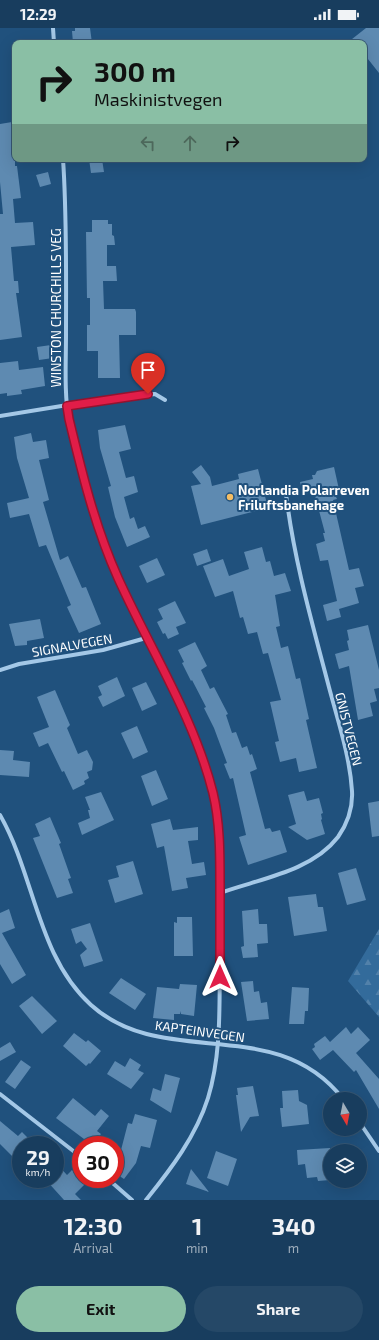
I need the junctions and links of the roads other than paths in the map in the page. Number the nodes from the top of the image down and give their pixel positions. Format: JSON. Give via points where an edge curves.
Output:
{"nodes":[{"id":1,"x":53,"y":28,"type":"edge"},
{"id":2,"x":54,"y":40,"type":"edge"},
{"id":3,"x":63,"y":162,"type":"edge"},
{"id":4,"x":165,"y":400,"type":"dead end"},
{"id":5,"x":67,"y":406,"type":"junction"},
{"id":6,"x":0,"y":416,"type":"edge"},
{"id":7,"x":286,"y":494,"type":"dead end"},
{"id":8,"x":146,"y":638,"type":"junction"},
{"id":9,"x":0,"y":670,"type":"edge"},
{"id":10,"x":0,"y":815,"type":"edge"},
{"id":11,"x":220,"y":894,"type":"junction"},
{"id":12,"x":218,"y":1043,"type":"junction"},
{"id":13,"x":335,"y":1092,"type":"edge"},
{"id":14,"x":0,"y":1094,"type":"edge"},
{"id":15,"x":367,"y":1133,"type":"edge"},
{"id":16,"x":72,"y":1150,"type":"edge"},
{"id":17,"x":379,"y":1151,"type":"edge"},
{"id":18,"x":118,"y":1188,"type":"edge"},
{"id":19,"x":132,"y":1200,"type":"edge"},
{"id":20,"x":146,"y":1200,"type":"edge"}],
"edges":[{"from":1,"to":2,"type":"street"},
{"from":3,"to":5,"type":"street","name":"WINSTON CHURCHILLS VEG"},
{"from":4,"to":5,"type":"street","via":[[155,394],[148,394]]},
{"from":5,"to":6,"type":"street"},
{"from":5,"to":8,"type":"street","name":"WINSTON CHURCHILLS VEG","via":[[73,438],[99,530]]},
{"from":7,"to":11,"type":"street","name":"GNISTVEGEN","via":[[298,565],[347,757],[352,792],[351,808],[347,822],[338,837],[313,858]]},
{"from":8,"to":9,"type":"street","name":"SIGNALVEGEN","via":[[104,650],[19,664]]},
{"from":8,"to":11,"type":"street","name":"WINSTON CHURCHILLS VEG","via":[[186,717],[209,781],[217,812]]},
{"from":10,"to":12,"type":"street","name":"KAPTEINVEGEN","via":[[15,844],[44,929],[59,964],[69,981],[91,1005],[117,1022],[142,1032],[174,1040]]},
{"from":11,"to":12,"type":"street","name":"WINSTON CHURCHILLS VEG"},
{"from":12,"to":13,"type":"street","name":"KAPTEINVEGEN","via":[[268,1051],[302,1063]]},
{"from":12,"to":20,"type":"street","name":"WINSTON CHURCHILLS VEG","via":[[212,1084],[201,1117],[185,1147]]},
{"from":14,"to":16,"type":"street"},
{"from":15,"to":17,"type":"street"},
{"from":18,"to":19,"type":"street"}]}
